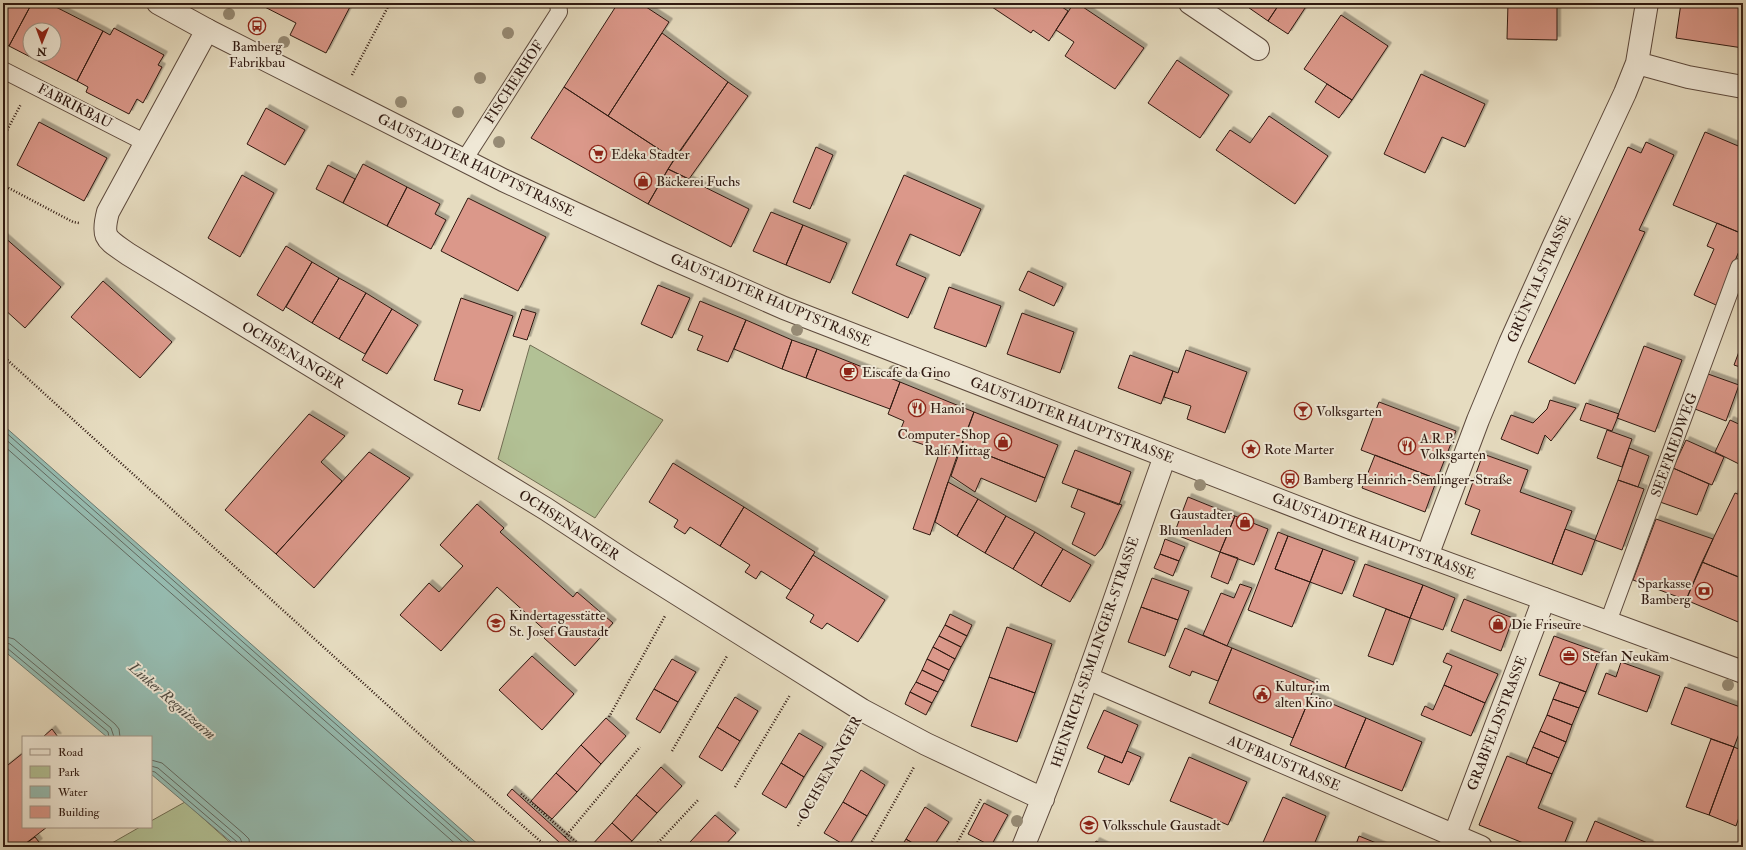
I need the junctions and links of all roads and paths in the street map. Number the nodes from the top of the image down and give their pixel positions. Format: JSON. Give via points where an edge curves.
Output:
{"nodes":[{"id":1,"x":158,"y":3,"type":"edge"},
{"id":2,"x":390,"y":3,"type":"edge"},
{"id":3,"x":558,"y":3,"type":"edge"},
{"id":4,"x":1190,"y":3,"type":"edge"},
{"id":5,"x":1647,"y":3,"type":"edge"},
{"id":6,"x":207,"y":30,"type":"junction"},
{"id":7,"x":1258,"y":49,"type":"dead end"},
{"id":8,"x":1637,"y":63,"type":"junction"},
{"id":9,"x":3,"y":70,"type":"edge"},
{"id":10,"x":31,"y":84,"type":"junction"},
{"id":11,"x":1743,"y":87,"type":"edge"},
{"id":12,"x":340,"y":97,"type":"junction"},
{"id":13,"x":3,"y":138,"type":"edge"},
{"id":14,"x":146,"y":143,"type":"junction"},
{"id":15,"x":464,"y":160,"type":"junction"},
{"id":16,"x":3,"y":185,"type":"edge"},
{"id":17,"x":104,"y":227,"type":"junction"},
{"id":18,"x":1739,"y":267,"type":"dead end"},
{"id":19,"x":3,"y":356,"type":"edge"},
{"id":20,"x":1165,"y":456,"type":"junction"},
{"id":21,"x":1427,"y":556,"type":"junction"},
{"id":22,"x":678,"y":594,"type":"junction"},
{"id":23,"x":1544,"y":599,"type":"junction"},
{"id":24,"x":1608,"y":622,"type":"junction"},
{"id":25,"x":741,"y":633,"type":"junction"},
{"id":26,"x":1743,"y":672,"type":"edge"},
{"id":27,"x":804,"y":673,"type":"junction"},
{"id":28,"x":1087,"y":678,"type":"junction"},
{"id":29,"x":862,"y":710,"type":"junction"},
{"id":30,"x":609,"y":717,"type":"dead end"},
{"id":31,"x":926,"y":744,"type":"junction"},
{"id":32,"x":640,"y":748,"type":"dead end"},
{"id":33,"x":672,"y":751,"type":"dead end"},
{"id":34,"x":993,"y":775,"type":"junction"},
{"id":35,"x":735,"y":787,"type":"dead end"},
{"id":36,"x":521,"y":794,"type":"dead end"},
{"id":37,"x":699,"y":799,"type":"dead end"},
{"id":38,"x":1043,"y":799,"type":"junction"},
{"id":39,"x":798,"y":826,"type":"dead end"},
{"id":40,"x":568,"y":834,"type":"junction"},
{"id":41,"x":565,"y":837,"type":"dead end"},
{"id":42,"x":1452,"y":841,"type":"edge"},
{"id":43,"x":560,"y":843,"type":"dead end"},
{"id":44,"x":751,"y":844,"type":"dead end"},
{"id":45,"x":956,"y":845,"type":"dead end"},
{"id":46,"x":547,"y":847,"type":"edge"},
{"id":47,"x":557,"y":847,"type":"edge"},
{"id":48,"x":582,"y":847,"type":"edge"},
{"id":49,"x":654,"y":847,"type":"edge"},
{"id":50,"x":748,"y":847,"type":"edge"},
{"id":51,"x":869,"y":847,"type":"edge"},
{"id":52,"x":1023,"y":847,"type":"edge"},
{"id":53,"x":1481,"y":847,"type":"edge"}],
"edges":[{"from":1,"to":6,"type":"street","name":"GAUSTADTER HAUPTSTRASSE"},
{"from":2,"to":12,"type":"path"},
{"from":3,"to":15,"type":"lane","name":"FISCHERHOF","via":[[559,12]]},
{"from":4,"to":7,"type":"street"},
{"from":5,"to":8,"type":"street","name":"GRÜNTALSTRASSE"},
{"from":6,"to":12,"type":"street","name":"GAUSTADTER HAUPTSTRASSE"},
{"from":6,"to":14,"type":"street"},
{"from":8,"to":11,"type":"street","via":[[1688,77]]},
{"from":8,"to":21,"type":"street","name":"GRÜNTALSTRASSE","via":[[1510,343]]},
{"from":9,"to":10,"type":"lane","name":"FABRIKBAU"},
{"from":10,"to":13,"type":"path"},
{"from":10,"to":14,"type":"lane","name":"FABRIKBAU"},
{"from":12,"to":15,"type":"street","name":"GAUSTADTER HAUPTSTRASSE"},
{"from":14,"to":17,"type":"street","via":[[108,212]]},
{"from":15,"to":20,"type":"street","name":"GAUSTADTER HAUPTSTRASSE","via":[[648,248],[784,308]]},
{"from":16,"to":17,"type":"path","via":[[73,222]]},
{"from":17,"to":22,"type":"street","name":"OCHSENANGER","via":[[110,241],[128,254],[546,509]]},
{"from":18,"to":24,"type":"lane","name":"SEEFRIEDWEG"},
{"from":19,"to":46,"type":"path","via":[[443,756]]},
{"from":20,"to":21,"type":"street","name":"GAUSTADTER HAUPTSTRASSE"},
{"from":20,"to":28,"type":"street","name":"HEINRICH-SEMLINGER-STRASSE"},
{"from":21,"to":23,"type":"street","name":"GAUSTADTER HAUPTSTRASSE"},
{"from":22,"to":25,"type":"street","name":"OCHSENANGER"},
{"from":22,"to":30,"type":"path"},
{"from":23,"to":24,"type":"street","name":"GAUSTADTER HAUPTSTRASSE"},
{"from":23,"to":42,"type":"street","name":"GRABFELDSTRASSE"},
{"from":24,"to":26,"type":"street","name":"GAUSTADTER HAUPTSTRASSE"},
{"from":25,"to":27,"type":"street","name":"OCHSENANGER"},
{"from":25,"to":33,"type":"path"},
{"from":27,"to":29,"type":"street","name":"OCHSENANGER"},
{"from":27,"to":35,"type":"path"},
{"from":28,"to":38,"type":"street","name":"HEINRICH-SEMLINGER-STRASSE"},
{"from":28,"to":42,"type":"street","name":"AUFBAUSTRASSE"},
{"from":29,"to":31,"type":"street","name":"OCHSENANGER"},
{"from":29,"to":39,"type":"path","name":"OCHSENANGER"},
{"from":31,"to":34,"type":"street","name":"OCHSENANGER"},
{"from":31,"to":51,"type":"path"},
{"from":32,"to":40,"type":"path"},
{"from":34,"to":38,"type":"street","name":"OCHSENANGER"},
{"from":34,"to":45,"type":"path"},
{"from":36,"to":40,"type":"path"},
{"from":37,"to":49,"type":"path"},
{"from":38,"to":52,"type":"street","name":"HEINRICH-SEMLINGER-STRASSE"},
{"from":40,"to":41,"type":"path"},
{"from":40,"to":48,"type":"path"},
{"from":42,"to":53,"type":"street","name":"AUFBAUSTRASSE"},
{"from":43,"to":47,"type":"path"},
{"from":44,"to":50,"type":"path"}]}
